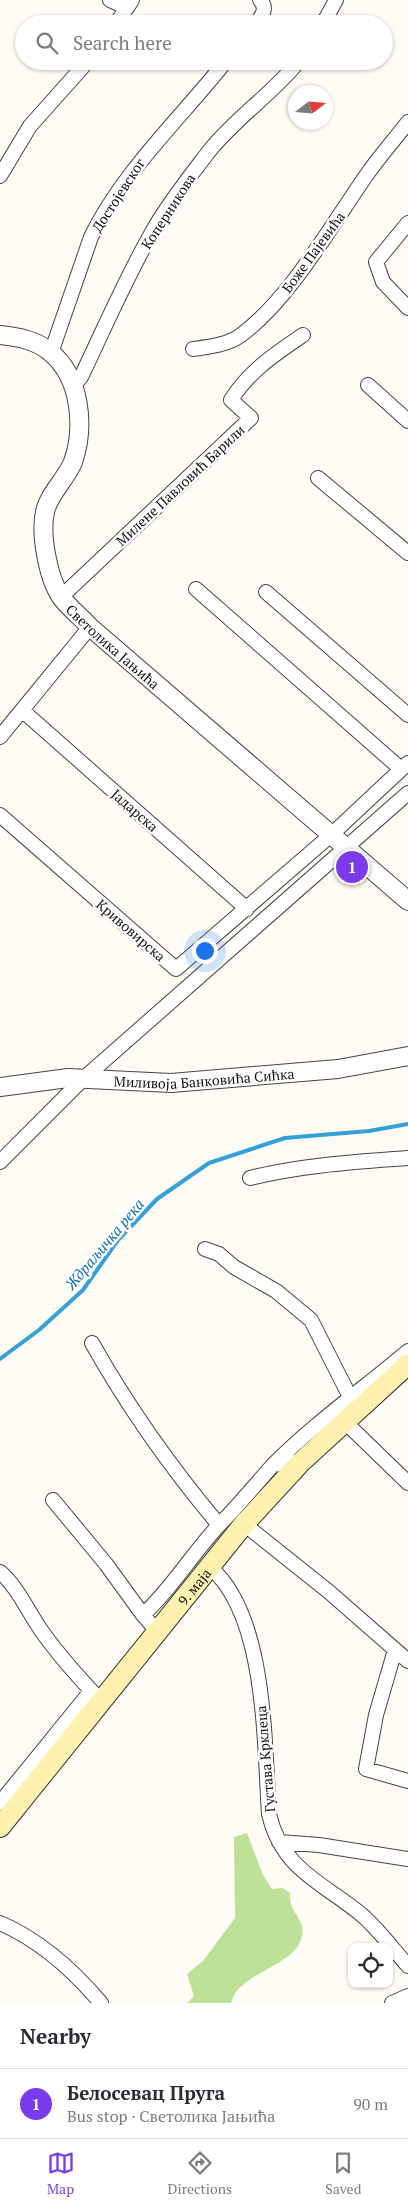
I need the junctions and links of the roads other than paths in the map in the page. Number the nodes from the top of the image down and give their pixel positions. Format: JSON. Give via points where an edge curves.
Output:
{"nodes":[{"id":1,"x":110,"y":0,"type":"edge"},
{"id":2,"x":260,"y":0,"type":"edge"},
{"id":3,"x":336,"y":0,"type":"edge"},
{"id":4,"x":129,"y":4,"type":"edge"},
{"id":5,"x":122,"y":15,"type":"edge"},
{"id":6,"x":261,"y":15,"type":"edge"},
{"id":7,"x":328,"y":15,"type":"edge"},
{"id":8,"x":80,"y":70,"type":"edge"},
{"id":9,"x":219,"y":70,"type":"edge"},
{"id":10,"x":291,"y":70,"type":"edge"},
{"id":11,"x":408,"y":122,"type":"edge"},
{"id":12,"x":0,"y":176,"type":"edge"},
{"id":13,"x":408,"y":223,"type":"edge"},
{"id":14,"x":408,"y":308,"type":"edge"},
{"id":15,"x":0,"y":335,"type":"edge"},
{"id":16,"x":303,"y":335,"type":"dead end"},
{"id":17,"x":193,"y":349,"type":"dead end"},
{"id":18,"x":51,"y":353,"type":"junction"},
{"id":19,"x":368,"y":385,"type":"dead end"},
{"id":20,"x":73,"y":386,"type":"junction"},
{"id":21,"x":408,"y":421,"type":"edge"},
{"id":22,"x":318,"y":478,"type":"dead end"},
{"id":23,"x":408,"y":553,"type":"edge"},
{"id":24,"x":196,"y":589,"type":"dead end"},
{"id":25,"x":266,"y":592,"type":"dead end"},
{"id":26,"x":61,"y":597,"type":"junction"},
{"id":27,"x":90,"y":627,"type":"junction"},
{"id":28,"x":23,"y":711,"type":"junction"},
{"id":29,"x":408,"y":715,"type":"edge"},
{"id":30,"x":0,"y":737,"type":"edge"},
{"id":31,"x":405,"y":766,"type":"edge"},
{"id":32,"x":408,"y":793,"type":"edge"},
{"id":33,"x":0,"y":815,"type":"edge"},
{"id":34,"x":331,"y":835,"type":"junction"},
{"id":35,"x":346,"y":849,"type":"junction"},
{"id":36,"x":408,"y":901,"type":"edge"},
{"id":37,"x":247,"y":909,"type":"junction"},
{"id":38,"x":408,"y":1056,"type":"edge"},
{"id":39,"x":83,"y":1079,"type":"junction"},
{"id":40,"x":0,"y":1087,"type":"edge"},
{"id":41,"x":408,"y":1158,"type":"edge"},
{"id":42,"x":0,"y":1162,"type":"edge"},
{"id":43,"x":250,"y":1178,"type":"dead end"},
{"id":44,"x":205,"y":1249,"type":"dead end"},
{"id":45,"x":92,"y":1344,"type":"dead end"},
{"id":46,"x":408,"y":1351,"type":"edge"},
{"id":47,"x":408,"y":1364,"type":"edge"},
{"id":48,"x":350,"y":1397,"type":"junction"},
{"id":49,"x":345,"y":1422,"type":"junction"},
{"id":50,"x":300,"y":1463,"type":"junction"},
{"id":51,"x":273,"y":1465,"type":"junction"},
{"id":52,"x":408,"y":1483,"type":"edge"},
{"id":53,"x":53,"y":1500,"type":"dead end"},
{"id":54,"x":244,"y":1524,"type":"junction"},
{"id":55,"x":219,"y":1525,"type":"junction"},
{"id":56,"x":210,"y":1567,"type":"junction"},
{"id":57,"x":0,"y":1572,"type":"edge"},
{"id":58,"x":142,"y":1615,"type":"junction"},
{"id":59,"x":157,"y":1631,"type":"junction"},
{"id":60,"x":395,"y":1650,"type":"junction"},
{"id":61,"x":408,"y":1661,"type":"edge"},
{"id":62,"x":96,"y":1696,"type":"junction"},
{"id":63,"x":408,"y":1781,"type":"edge"},
{"id":64,"x":0,"y":1803,"type":"edge"},
{"id":65,"x":0,"y":1827,"type":"edge"},
{"id":66,"x":279,"y":1842,"type":"junction"},
{"id":67,"x":408,"y":1858,"type":"edge"},
{"id":68,"x":0,"y":1923,"type":"edge"},
{"id":69,"x":408,"y":1966,"type":"edge"},
{"id":70,"x":408,"y":1996,"type":"edge"},
{"id":71,"x":101,"y":2003,"type":"edge"},
{"id":72,"x":392,"y":2003,"type":"edge"}],
"edges":[{"from":1,"to":4,"type":"street"},
{"from":2,"to":6,"type":"street","via":[[264,6]]},
{"from":3,"to":7,"type":"street"},
{"from":4,"to":5,"type":"street"},
{"from":8,"to":12,"type":"street","via":[[30,126]]},
{"from":9,"to":18,"type":"street","name":"Достојевског","via":[[149,150],[98,223]]},
{"from":10,"to":20,"type":"street","name":"Коперникова","via":[[233,124],[180,190],[156,227],[81,377]]},
{"from":11,"to":17,"type":"street","name":"Боже Пајевића","via":[[287,288],[261,316],[239,337],[212,347]]},
{"from":13,"to":14,"type":"street","via":[[376,262],[383,282]]},
{"from":15,"to":18,"type":"street","name":"Светолика Јањића","via":[[27,340]]},
{"from":16,"to":26,"type":"street","name":"Милене Павловић Барили","via":[[242,382],[231,400],[251,418]]},
{"from":18,"to":20,"type":"street","name":"Светолика Јањића"},
{"from":19,"to":21,"type":"street"},
{"from":20,"to":26,"type":"street","name":"Светолика Јањића","via":[[78,404],[78,442],[66,476],[45,511],[44,538],[54,582]]},
{"from":22,"to":23,"type":"street"},
{"from":24,"to":31,"type":"street"},
{"from":25,"to":29,"type":"street"},
{"from":26,"to":27,"type":"street","name":"Светолика Јањића"},
{"from":27,"to":28,"type":"street"},
{"from":27,"to":34,"type":"street","name":"Светолика Јањића"},
{"from":28,"to":30,"type":"street"},
{"from":28,"to":37,"type":"street","name":"Јадарска"},
{"from":31,"to":34,"type":"street","name":"Кривовирска"},
{"from":32,"to":35,"type":"street"},
{"from":33,"to":37,"type":"street","name":"Кривовирска","via":[[176,968]]},
{"from":34,"to":35,"type":"street","name":"Светолика Јањића"},
{"from":34,"to":37,"type":"street","name":"Кривовирска"},
{"from":35,"to":36,"type":"street","name":"Светолика Јањића"},
{"from":35,"to":39,"type":"street"},
{"from":38,"to":39,"type":"street","name":"Миливоја Банковића Сићка","via":[[338,1069],[171,1083]]},
{"from":39,"to":40,"type":"street","name":"Миливоја Банковића Сићка"},
{"from":39,"to":42,"type":"street"},
{"from":41,"to":43,"type":"street","via":[[311,1166]]},
{"from":44,"to":48,"type":"street","via":[[219,1254],[234,1267],[276,1290],[311,1320]]},
{"from":45,"to":55,"type":"street","via":[[112,1379]]},
{"from":46,"to":48,"type":"street"},
{"from":47,"to":49,"type":"main road","name":"9. маја"},
{"from":48,"to":51,"type":"street"},
{"from":49,"to":50,"type":"main road","name":"9. маја"},
{"from":49,"to":52,"type":"street"},
{"from":50,"to":51,"type":"street"},
{"from":50,"to":54,"type":"main road","name":"9. маја"},
{"from":51,"to":55,"type":"street"},
{"from":53,"to":58,"type":"street","via":[[106,1564]]},
{"from":54,"to":56,"type":"main road","name":"9. маја"},
{"from":54,"to":60,"type":"street"},
{"from":55,"to":58,"type":"street"},
{"from":56,"to":59,"type":"main road","name":"9. маја"},
{"from":56,"to":66,"type":"street","name":"Густава Крклеца","via":[[228,1585],[251,1642],[260,1687],[269,1814]]},
{"from":57,"to":62,"type":"street","via":[[60,1657]]},
{"from":58,"to":59,"type":"street"},
{"from":59,"to":62,"type":"main road","name":"9. маја"},
{"from":60,"to":61,"type":"street"},
{"from":60,"to":63,"type":"street","via":[[376,1715],[366,1769]]},
{"from":62,"to":64,"type":"street"},
{"from":62,"to":65,"type":"main road","name":"9. маја"},
{"from":66,"to":67,"type":"street"},
{"from":66,"to":69,"type":"street","name":"Густава Крклеца","via":[[301,1871],[360,1914]]},
{"from":68,"to":71,"type":"street","via":[[36,1942]]},
{"from":70,"to":72,"type":"street"}]}
